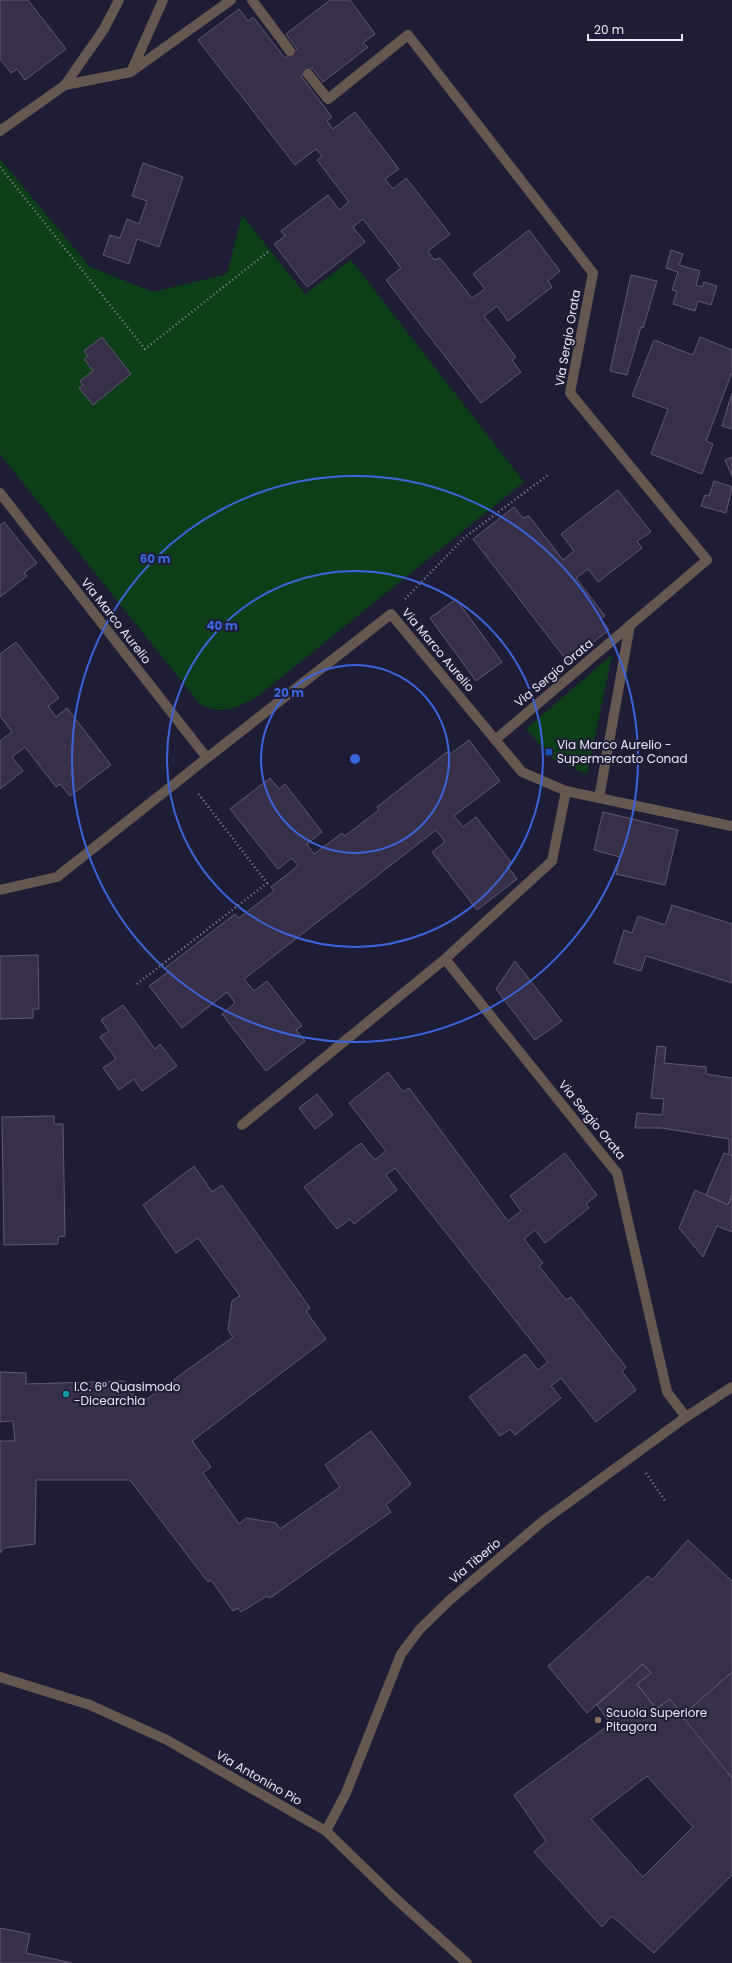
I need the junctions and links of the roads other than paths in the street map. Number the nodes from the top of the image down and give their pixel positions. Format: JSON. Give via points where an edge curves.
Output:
{"nodes":[{"id":1,"x":119,"y":0,"type":"edge"},
{"id":2,"x":164,"y":0,"type":"edge"},
{"id":3,"x":231,"y":0,"type":"edge"},
{"id":4,"x":252,"y":0,"type":"edge"},
{"id":5,"x":290,"y":51,"type":"dead end"},
{"id":6,"x":131,"y":72,"type":"junction"},
{"id":7,"x":308,"y":74,"type":"dead end"},
{"id":8,"x":65,"y":85,"type":"junction"},
{"id":9,"x":0,"y":131,"type":"edge"},
{"id":10,"x":0,"y":493,"type":"edge"},
{"id":11,"x":630,"y":625,"type":"junction"},
{"id":12,"x":495,"y":740,"type":"junction"},
{"id":13,"x":207,"y":758,"type":"junction"},
{"id":14,"x":566,"y":791,"type":"junction"},
{"id":15,"x":599,"y":798,"type":"junction"},
{"id":16,"x":732,"y":826,"type":"edge"},
{"id":17,"x":0,"y":890,"type":"edge"},
{"id":18,"x":445,"y":958,"type":"junction"},
{"id":19,"x":242,"y":1125,"type":"dead end"},
{"id":20,"x":732,"y":1387,"type":"edge"},
{"id":21,"x":686,"y":1417,"type":"junction"},
{"id":22,"x":0,"y":1678,"type":"edge"},
{"id":23,"x":326,"y":1831,"type":"junction"},
{"id":24,"x":467,"y":1963,"type":"edge"}],
"edges":[{"from":1,"to":8,"type":"street","via":[[104,29]]},
{"from":2,"to":6,"type":"street"},
{"from":3,"to":6,"type":"street"},
{"from":4,"to":5,"type":"street"},
{"from":6,"to":8,"type":"street"},
{"from":7,"to":11,"type":"street","name":"Via Sergio Orata","via":[[328,99],[408,35],[593,273],[570,393],[707,560]]},
{"from":8,"to":9,"type":"street"},
{"from":10,"to":13,"type":"street","name":"Via Marco Aurelio"},
{"from":11,"to":12,"type":"street","name":"Via Sergio Orata"},
{"from":11,"to":15,"type":"street"},
{"from":12,"to":13,"type":"street","name":"Via Marco Aurelio","via":[[391,614]]},
{"from":12,"to":14,"type":"street","name":"Via Marco Aurelio","via":[[522,772]]},
{"from":13,"to":17,"type":"street","via":[[57,877]]},
{"from":14,"to":15,"type":"street","name":"Via Marco Aurelio"},
{"from":14,"to":18,"type":"street","via":[[552,861]]},
{"from":15,"to":16,"type":"street","name":"Via Marco Aurelio"},
{"from":18,"to":19,"type":"street"},
{"from":18,"to":21,"type":"street","name":"Via Sergio Orata","via":[[618,1173],[667,1392]]},
{"from":20,"to":21,"type":"street","name":"Via Tiberio"},
{"from":21,"to":23,"type":"street","name":"Via Tiberio","via":[[543,1521],[451,1599],[420,1629],[401,1654],[346,1793]]},
{"from":22,"to":23,"type":"street","name":"Via Antonino Pio","via":[[90,1705],[167,1740]]},
{"from":23,"to":24,"type":"street","name":"Via Antonino Pio"}]}
